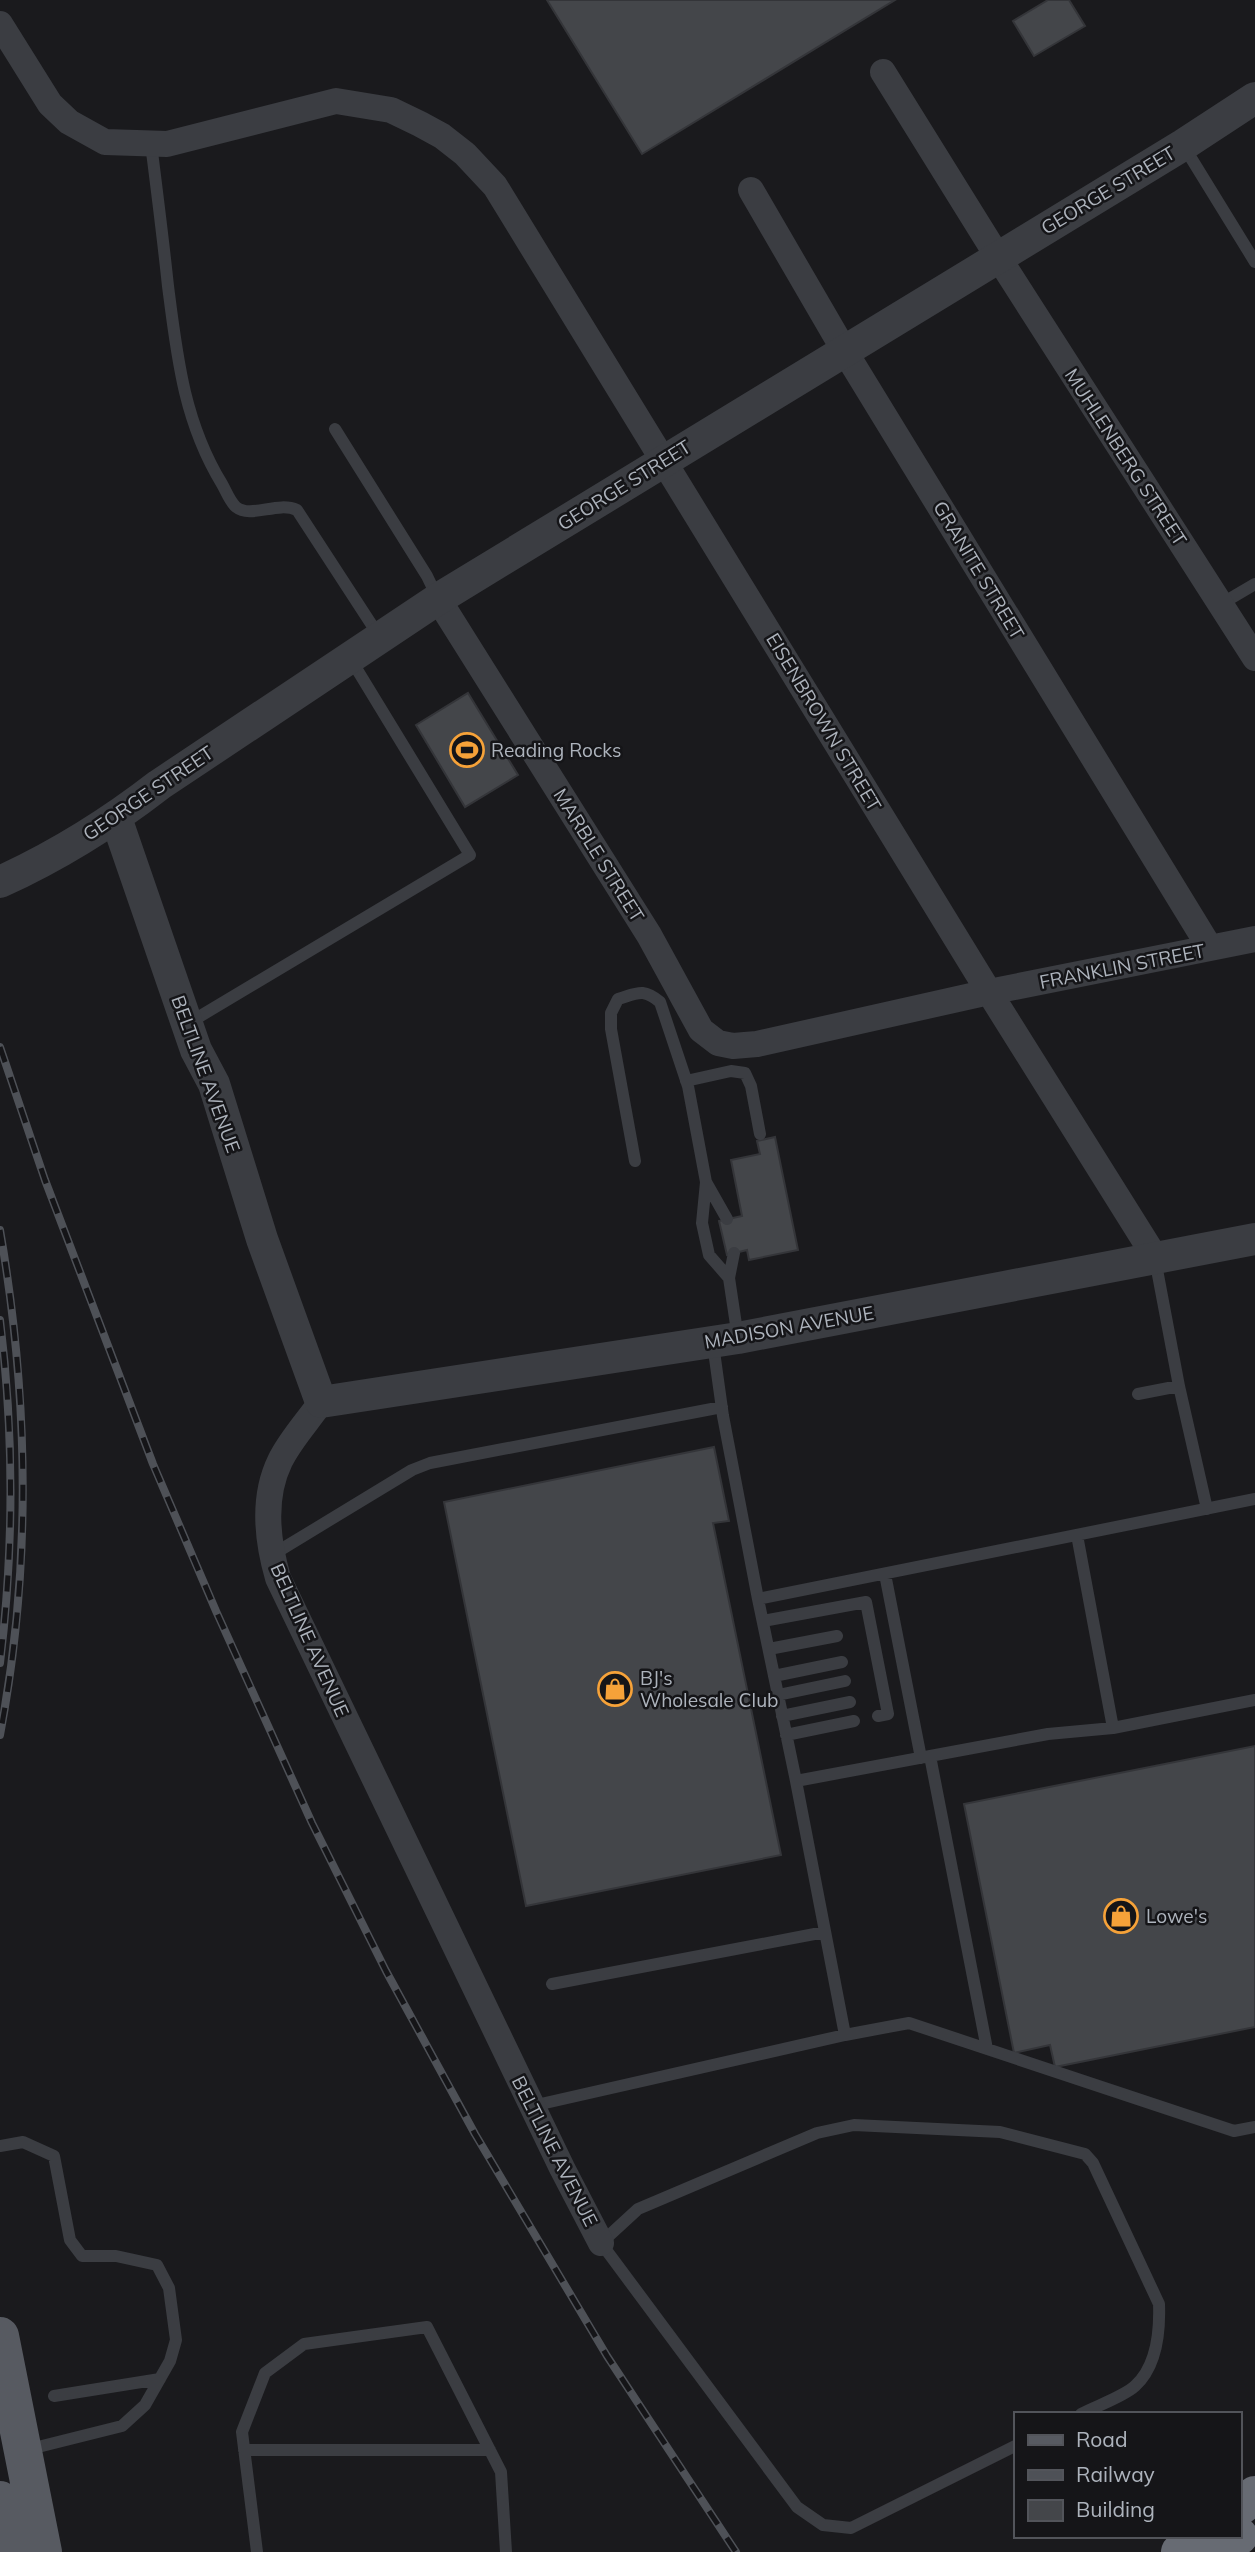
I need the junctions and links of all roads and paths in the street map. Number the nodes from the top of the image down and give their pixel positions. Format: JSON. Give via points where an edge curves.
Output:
{"nodes":[{"id":1,"x":0,"y":24,"type":"edge"},
{"id":2,"x":883,"y":72,"type":"dead end"},
{"id":3,"x":1255,"y":98,"type":"edge"},
{"id":4,"x":151,"y":144,"type":"junction"},
{"id":5,"x":1183,"y":145,"type":"junction"},
{"id":6,"x":751,"y":190,"type":"dead end"},
{"id":7,"x":998,"y":257,"type":"junction"},
{"id":8,"x":1255,"y":262,"type":"edge"},
{"id":9,"x":844,"y":350,"type":"junction"},
{"id":10,"x":335,"y":429,"type":"dead end"},
{"id":11,"x":664,"y":461,"type":"junction"},
{"id":12,"x":1255,"y":584,"type":"edge"},
{"id":13,"x":438,"y":599,"type":"junction"},
{"id":14,"x":1221,"y":604,"type":"junction"},
{"id":15,"x":380,"y":638,"type":"junction"},
{"id":16,"x":1250,"y":641,"type":"edge"},
{"id":17,"x":350,"y":658,"type":"junction"},
{"id":18,"x":116,"y":818,"type":"junction"},
{"id":19,"x":0,"y":882,"type":"edge"},
{"id":20,"x":1255,"y":939,"type":"edge"},
{"id":21,"x":1210,"y":948,"type":"junction"},
{"id":22,"x":989,"y":992,"type":"junction"},
{"id":23,"x":187,"y":1024,"type":"junction"},
{"id":24,"x":686,"y":1081,"type":"junction"},
{"id":25,"x":760,"y":1134,"type":"dead end"},
{"id":26,"x":635,"y":1161,"type":"dead end"},
{"id":27,"x":706,"y":1182,"type":"junction"},
{"id":28,"x":727,"y":1219,"type":"dead end"},
{"id":29,"x":1255,"y":1239,"type":"edge"},
{"id":30,"x":734,"y":1253,"type":"dead end"},
{"id":31,"x":1155,"y":1257,"type":"junction"},
{"id":32,"x":729,"y":1278,"type":"junction"},
{"id":33,"x":726,"y":1340,"type":"junction"},
{"id":34,"x":1179,"y":1386,"type":"junction"},
{"id":35,"x":1138,"y":1394,"type":"dead end"},
{"id":36,"x":321,"y":1402,"type":"junction"},
{"id":37,"x":722,"y":1407,"type":"junction"},
{"id":38,"x":1255,"y":1499,"type":"edge"},
{"id":39,"x":1208,"y":1509,"type":"junction"},
{"id":40,"x":1077,"y":1535,"type":"junction"},
{"id":41,"x":272,"y":1555,"type":"junction"},
{"id":42,"x":885,"y":1574,"type":"junction"},
{"id":43,"x":758,"y":1599,"type":"junction"},
{"id":44,"x":763,"y":1621,"type":"junction"},
{"id":45,"x":869,"y":1633,"type":"junction"},
{"id":46,"x":897,"y":1634,"type":"junction"},
{"id":47,"x":837,"y":1636,"type":"dead end"},
{"id":48,"x":769,"y":1649,"type":"junction"},
{"id":49,"x":842,"y":1662,"type":"dead end"},
{"id":50,"x":774,"y":1676,"type":"junction"},
{"id":51,"x":845,"y":1681,"type":"dead end"},
{"id":52,"x":778,"y":1695,"type":"junction"},
{"id":53,"x":1255,"y":1700,"type":"edge"},
{"id":54,"x":850,"y":1702,"type":"dead end"},
{"id":55,"x":782,"y":1716,"type":"junction"},
{"id":56,"x":878,"y":1716,"type":"dead end"},
{"id":57,"x":853,"y":1721,"type":"dead end"},
{"id":58,"x":1113,"y":1728,"type":"junction"},
{"id":59,"x":786,"y":1735,"type":"junction"},
{"id":60,"x":926,"y":1757,"type":"junction"},
{"id":61,"x":796,"y":1782,"type":"junction"},
{"id":62,"x":825,"y":1932,"type":"junction"},
{"id":63,"x":552,"y":1984,"type":"dead end"},
{"id":64,"x":845,"y":2035,"type":"junction"},
{"id":65,"x":988,"y":2049,"type":"junction"},
{"id":66,"x":532,"y":2106,"type":"junction"},
{"id":67,"x":1255,"y":2127,"type":"edge"},
{"id":68,"x":0,"y":2146,"type":"edge"},
{"id":69,"x":601,"y":2243,"type":"junction"},
{"id":70,"x":0,"y":2336,"type":"edge"},
{"id":71,"x":160,"y":2379,"type":"junction"},
{"id":72,"x":54,"y":2396,"type":"dead end"},
{"id":73,"x":1085,"y":2412,"type":"edge"},
{"id":74,"x":1014,"y":2446,"type":"edge"},
{"id":75,"x":244,"y":2450,"type":"junction"},
{"id":76,"x":490,"y":2450,"type":"junction"},
{"id":77,"x":23,"y":2451,"type":"junction"},
{"id":78,"x":0,"y":2500,"type":"edge"},
{"id":79,"x":1198,"y":2538,"type":"edge"},
{"id":80,"x":1236,"y":2538,"type":"edge"},
{"id":81,"x":11,"y":2552,"type":"edge"},
{"id":82,"x":43,"y":2552,"type":"edge"},
{"id":83,"x":257,"y":2552,"type":"edge"},
{"id":84,"x":506,"y":2552,"type":"edge"},
{"id":85,"x":1180,"y":2552,"type":"edge"},
{"id":86,"x":1214,"y":2552,"type":"edge"}],
"edges":[{"from":1,"to":4,"type":"street","name":"EISENBROWN STREET","via":[[51,104],[69,122],[105,142]]},
{"from":2,"to":7,"type":"street","name":"MUHLENBERG STREET"},
{"from":3,"to":5,"type":"street","name":"GEORGE STREET"},
{"from":4,"to":11,"type":"street","name":"EISENBROWN STREET","via":[[167,144],[336,101],[391,110],[442,136],[495,186]]},
{"from":4,"to":15,"type":"lane","via":[[179,372],[189,412],[215,473],[235,506],[243,510],[288,506],[298,510]]},
{"from":5,"to":7,"type":"street","name":"GEORGE STREET"},
{"from":5,"to":8,"type":"lane"},
{"from":6,"to":9,"type":"street","name":"GRANITE STREET"},
{"from":7,"to":9,"type":"street","name":"GEORGE STREET"},
{"from":7,"to":14,"type":"street","name":"MUHLENBERG STREET"},
{"from":9,"to":11,"type":"street","name":"GEORGE STREET"},
{"from":9,"to":21,"type":"street","name":"GRANITE STREET"},
{"from":10,"to":13,"type":"lane","name":"MARBLE STREET"},
{"from":11,"to":13,"type":"street","name":"GEORGE STREET"},
{"from":11,"to":22,"type":"street","name":"EISENBROWN STREET"},
{"from":12,"to":14,"type":"lane"},
{"from":13,"to":15,"type":"street","name":"GEORGE STREET"},
{"from":13,"to":22,"type":"street","name":"MARBLE STREET","via":[[649,935],[701,1030],[718,1043],[757,1044]]},
{"from":14,"to":16,"type":"street","name":"MUHLENBERG STREET"},
{"from":15,"to":17,"type":"street","name":"GEORGE STREET"},
{"from":17,"to":18,"type":"street","name":"GEORGE STREET"},
{"from":17,"to":23,"type":"lane","via":[[470,855]]},
{"from":18,"to":19,"type":"street","name":"GEORGE STREET"},
{"from":18,"to":23,"type":"street","name":"BELTLINE AVENUE"},
{"from":20,"to":21,"type":"street","name":"FRANKLIN STREET"},
{"from":21,"to":22,"type":"street","name":"FRANKLIN STREET"},
{"from":22,"to":31,"type":"street","name":"EISENBROWN STREET"},
{"from":23,"to":36,"type":"street","name":"BELTLINE AVENUE","via":[[214,1084],[262,1239]]},
{"from":24,"to":25,"type":"lane","via":[[731,1071],[745,1073]]},
{"from":24,"to":26,"type":"lane","via":[[660,1002],[642,992],[618,999],[611,1013],[611,1029]]},
{"from":24,"to":27,"type":"lane"},
{"from":27,"to":28,"type":"lane"},
{"from":27,"to":32,"type":"lane","via":[[702,1223],[709,1255]]},
{"from":29,"to":31,"type":"street","name":"MADISON AVENUE"},
{"from":30,"to":32,"type":"lane"},
{"from":31,"to":33,"type":"street","name":"MADISON AVENUE"},
{"from":31,"to":34,"type":"lane"},
{"from":32,"to":33,"type":"lane"},
{"from":33,"to":36,"type":"street","name":"MADISON AVENUE"},
{"from":33,"to":37,"type":"lane"},
{"from":34,"to":35,"type":"lane"},
{"from":34,"to":39,"type":"lane"},
{"from":36,"to":41,"type":"street","name":"BELTLINE AVENUE","via":[[280,1460],[268,1509]]},
{"from":37,"to":41,"type":"lane","via":[[430,1463]]},
{"from":37,"to":43,"type":"lane"},
{"from":38,"to":39,"type":"lane"},
{"from":39,"to":40,"type":"lane"},
{"from":40,"to":42,"type":"lane"},
{"from":40,"to":58,"type":"lane"},
{"from":41,"to":66,"type":"street","name":"BELTLINE AVENUE","via":[[278,1578]]},
{"from":42,"to":43,"type":"lane"},
{"from":42,"to":46,"type":"lane"},
{"from":43,"to":44,"type":"lane"},
{"from":44,"to":45,"type":"lane","via":[[866,1602]]},
{"from":44,"to":48,"type":"lane"},
{"from":45,"to":46,"type":"lane"},
{"from":45,"to":56,"type":"lane","via":[[875,1675],[888,1714]]},
{"from":46,"to":60,"type":"lane"},
{"from":47,"to":48,"type":"lane"},
{"from":48,"to":50,"type":"lane"},
{"from":49,"to":50,"type":"lane"},
{"from":50,"to":52,"type":"lane"},
{"from":51,"to":52,"type":"lane"},
{"from":52,"to":55,"type":"lane"},
{"from":53,"to":58,"type":"lane"},
{"from":54,"to":55,"type":"lane"},
{"from":55,"to":59,"type":"lane"},
{"from":57,"to":59,"type":"lane"},
{"from":58,"to":60,"type":"lane","via":[[1048,1734]]},
{"from":59,"to":61,"type":"lane"},
{"from":60,"to":61,"type":"lane"},
{"from":60,"to":65,"type":"lane"},
{"from":61,"to":62,"type":"lane"},
{"from":62,"to":63,"type":"lane"},
{"from":62,"to":64,"type":"lane"},
{"from":64,"to":65,"type":"lane","via":[[909,2023]]},
{"from":64,"to":66,"type":"lane"},
{"from":65,"to":67,"type":"lane","via":[[1234,2131]]},
{"from":66,"to":69,"type":"street","name":"BELTLINE AVENUE"},
{"from":68,"to":71,"type":"lane","via":[[23,2142],[54,2156],[70,2240],[82,2256],[116,2256],[158,2265],[169,2288],[176,2340]]},
{"from":69,"to":73,"type":"lane","via":[[638,2209],[817,2133],[854,2125],[1000,2133],[1086,2154],[1160,2304],[1160,2328],[1155,2352],[1134,2387]]},
{"from":69,"to":74,"type":"lane","via":[[797,2507],[823,2525],[851,2528]]},
{"from":70,"to":77,"type":"main road"},
{"from":71,"to":72,"type":"lane"},
{"from":71,"to":77,"type":"lane","via":[[145,2405],[122,2426]]},
{"from":75,"to":76,"type":"lane"},
{"from":75,"to":76,"type":"lane","via":[[242,2432],[265,2373],[304,2344],[426,2328]]},
{"from":75,"to":83,"type":"lane"},
{"from":76,"to":84,"type":"lane","via":[[501,2472]]},
{"from":77,"to":82,"type":"main road"},
{"from":78,"to":81,"type":"main road"},
{"from":79,"to":85,"type":"highway"},
{"from":80,"to":86,"type":"highway"}]}
